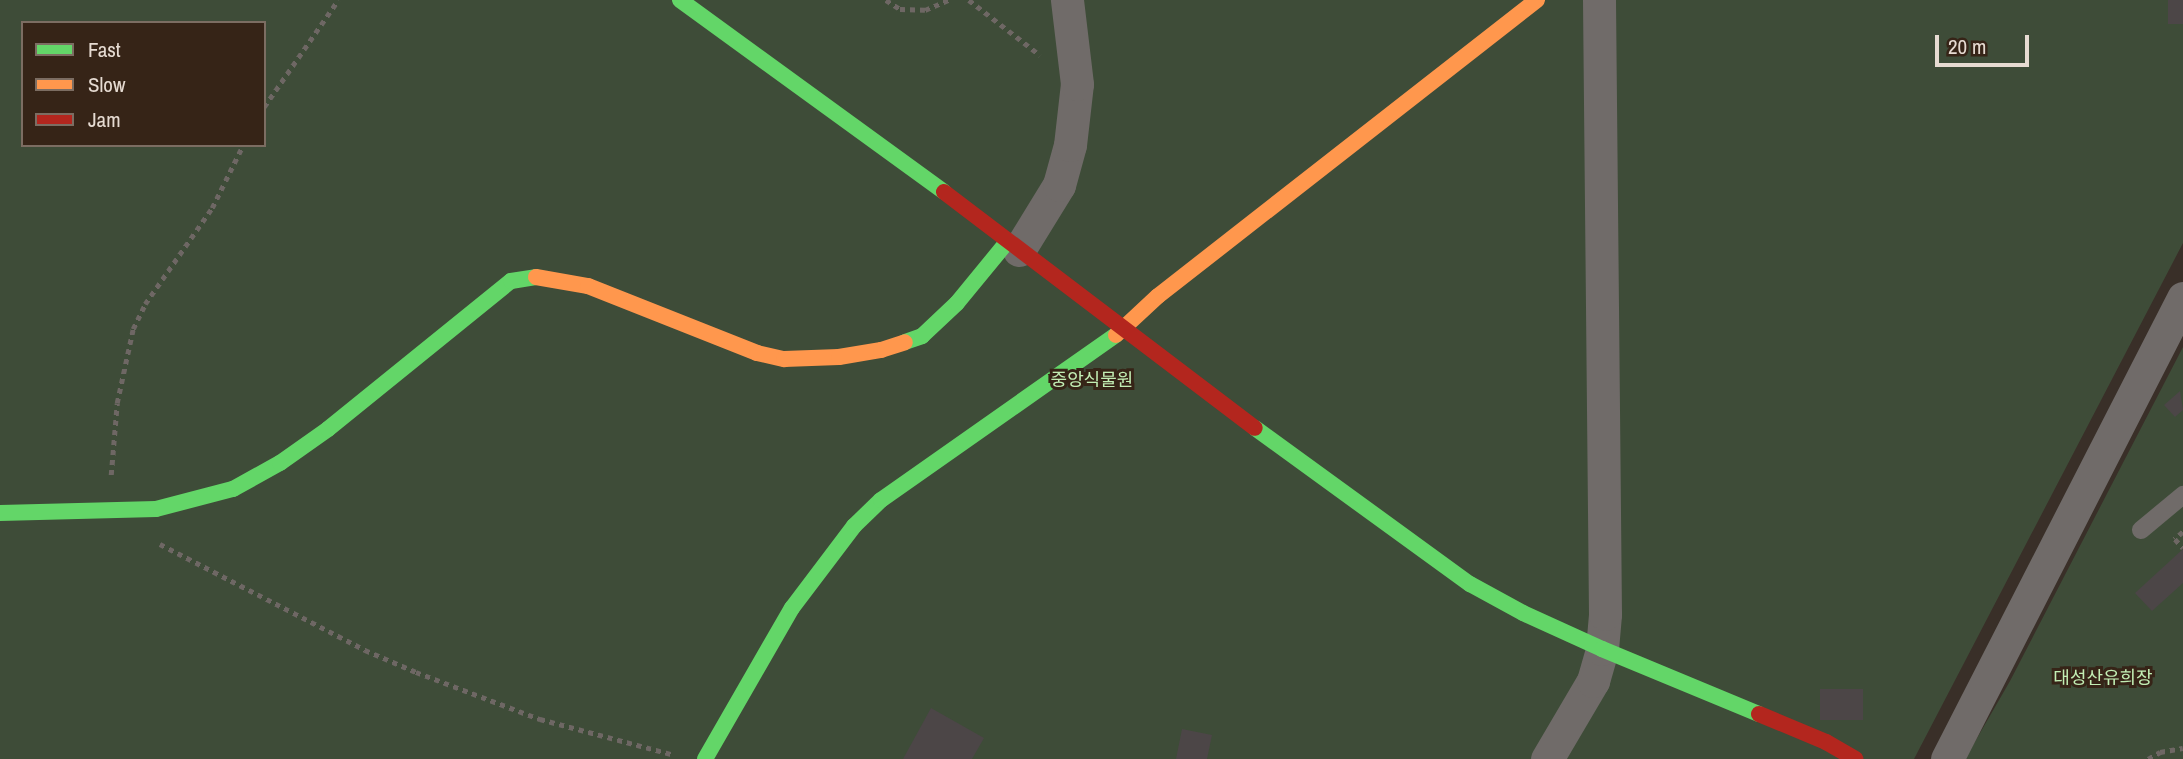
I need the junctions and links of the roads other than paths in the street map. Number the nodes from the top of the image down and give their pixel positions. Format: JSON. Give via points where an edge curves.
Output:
{"nodes":[{"id":1,"x":680,"y":0,"type":"edge"},
{"id":2,"x":1067,"y":0,"type":"edge"},
{"id":3,"x":1537,"y":0,"type":"edge"},
{"id":4,"x":1599,"y":0,"type":"edge"},
{"id":5,"x":1013,"y":245,"type":"junction"},
{"id":6,"x":2183,"y":298,"type":"edge"},
{"id":7,"x":1124,"y":329,"type":"junction"},
{"id":8,"x":2183,"y":495,"type":"edge"},
{"id":9,"x":0,"y":513,"type":"edge"},
{"id":10,"x":2141,"y":530,"type":"dead end"},
{"id":11,"x":1602,"y":649,"type":"junction"},
{"id":12,"x":705,"y":759,"type":"edge"},
{"id":13,"x":1547,"y":759,"type":"edge"},
{"id":14,"x":1856,"y":759,"type":"edge"},
{"id":15,"x":1947,"y":759,"type":"edge"}],
"edges":[{"from":1,"to":5,"type":"street"},
{"from":2,"to":5,"type":"street","via":[[1077,84],[1070,145],[1059,185]]},
{"from":3,"to":7,"type":"street","via":[[1158,296]]},
{"from":4,"to":11,"type":"street","via":[[1605,484]]},
{"from":5,"to":7,"type":"street"},
{"from":5,"to":9,"type":"street","via":[[922,336],[881,350],[839,357],[784,359],[757,353],[588,286],[530,276],[511,281],[328,429],[233,489],[156,509]]},
{"from":6,"to":15,"type":"street"},
{"from":7,"to":11,"type":"street","via":[[1470,584]]},
{"from":7,"to":12,"type":"street","via":[[908,480],[854,526],[792,608]]},
{"from":8,"to":10,"type":"lane"},
{"from":11,"to":13,"type":"street","via":[[1593,681]]},
{"from":11,"to":14,"type":"street","via":[[1826,742]]}]}
